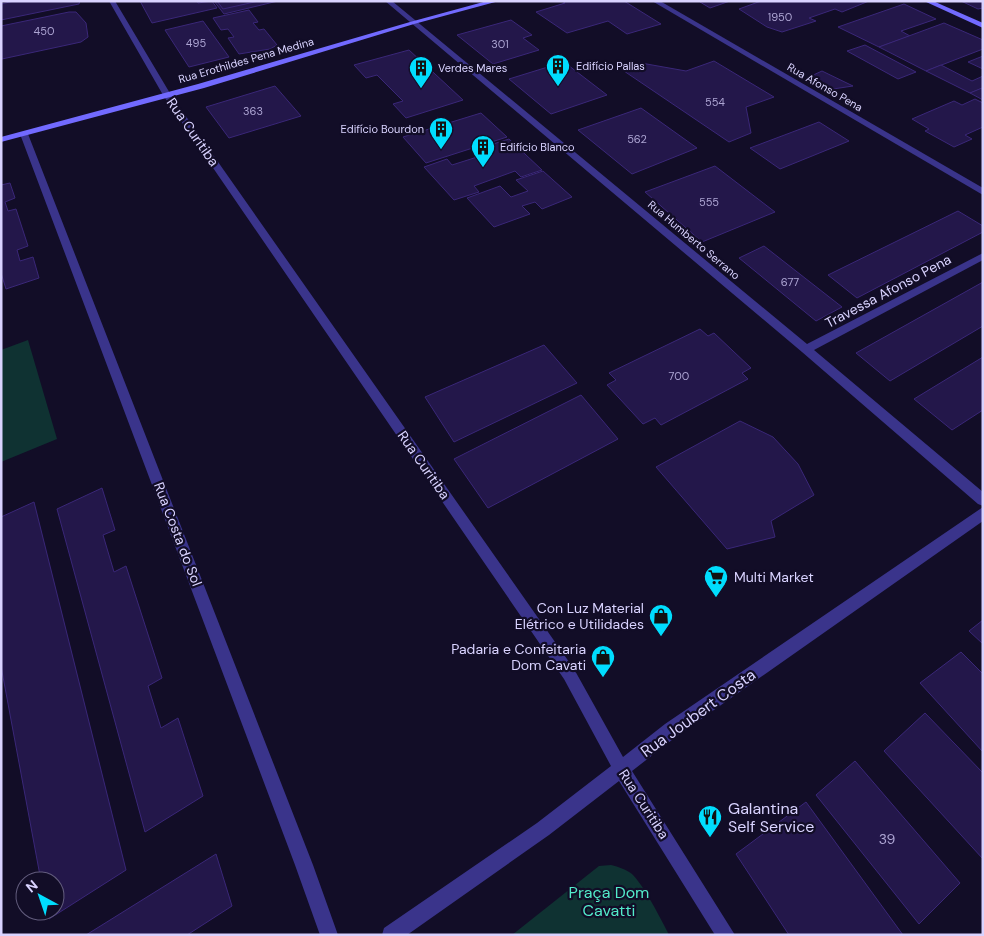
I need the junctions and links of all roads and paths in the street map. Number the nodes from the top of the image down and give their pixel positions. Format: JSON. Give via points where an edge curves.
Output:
{"nodes":[{"id":1,"x":112,"y":1,"type":"edge"},
{"id":2,"x":388,"y":1,"type":"edge"},
{"id":3,"x":496,"y":1,"type":"edge"},
{"id":4,"x":655,"y":1,"type":"edge"},
{"id":5,"x":927,"y":1,"type":"edge"},
{"id":6,"x":412,"y":23,"type":"junction"},
{"id":7,"x":983,"y":26,"type":"edge"},
{"id":8,"x":168,"y":95,"type":"junction"},
{"id":9,"x":24,"y":134,"type":"junction"},
{"id":10,"x":1,"y":140,"type":"edge"},
{"id":11,"x":983,"y":192,"type":"edge"},
{"id":12,"x":983,"y":256,"type":"edge"},
{"id":13,"x":806,"y":349,"type":"junction"},
{"id":14,"x":983,"y":500,"type":"edge"},
{"id":15,"x":983,"y":513,"type":"edge"},
{"id":16,"x":621,"y":769,"type":"junction"},
{"id":17,"x":394,"y":934,"type":"edge"},
{"id":18,"x":329,"y":935,"type":"edge"},
{"id":19,"x":726,"y":935,"type":"edge"}],
"edges":[{"from":1,"to":8,"type":"street","name":"Rua Curitiba"},
{"from":2,"to":6,"type":"street","name":"Rua Humberto Serrano"},
{"from":3,"to":6,"type":"street","name":"Rua Erothildes Pena Medina"},
{"from":4,"to":11,"type":"street","name":"Rua Afonso Pena"},
{"from":5,"to":7,"type":"street"},
{"from":6,"to":8,"type":"street","name":"Rua Erothildes Pena Medina"},
{"from":6,"to":13,"type":"street","name":"Rua Humberto Serrano"},
{"from":8,"to":9,"type":"street","name":"Rua Erothildes Pena Medina"},
{"from":8,"to":16,"type":"street","name":"Rua Curitiba","via":[[569,674]]},
{"from":9,"to":10,"type":"street","name":"Rua Erothildes Pena Medina"},
{"from":9,"to":18,"type":"street","name":"Rua Costa do Sol"},
{"from":12,"to":13,"type":"street","name":"Travessa Afonso Pena"},
{"from":13,"to":14,"type":"street","name":"Rua Humberto Serrano"},
{"from":15,"to":16,"type":"street","name":"Rua Joubert Costa","via":[[679,724]]},
{"from":16,"to":17,"type":"street","name":"Rua Joubert Costa"},
{"from":16,"to":19,"type":"street","name":"Rua Curitiba"}]}
